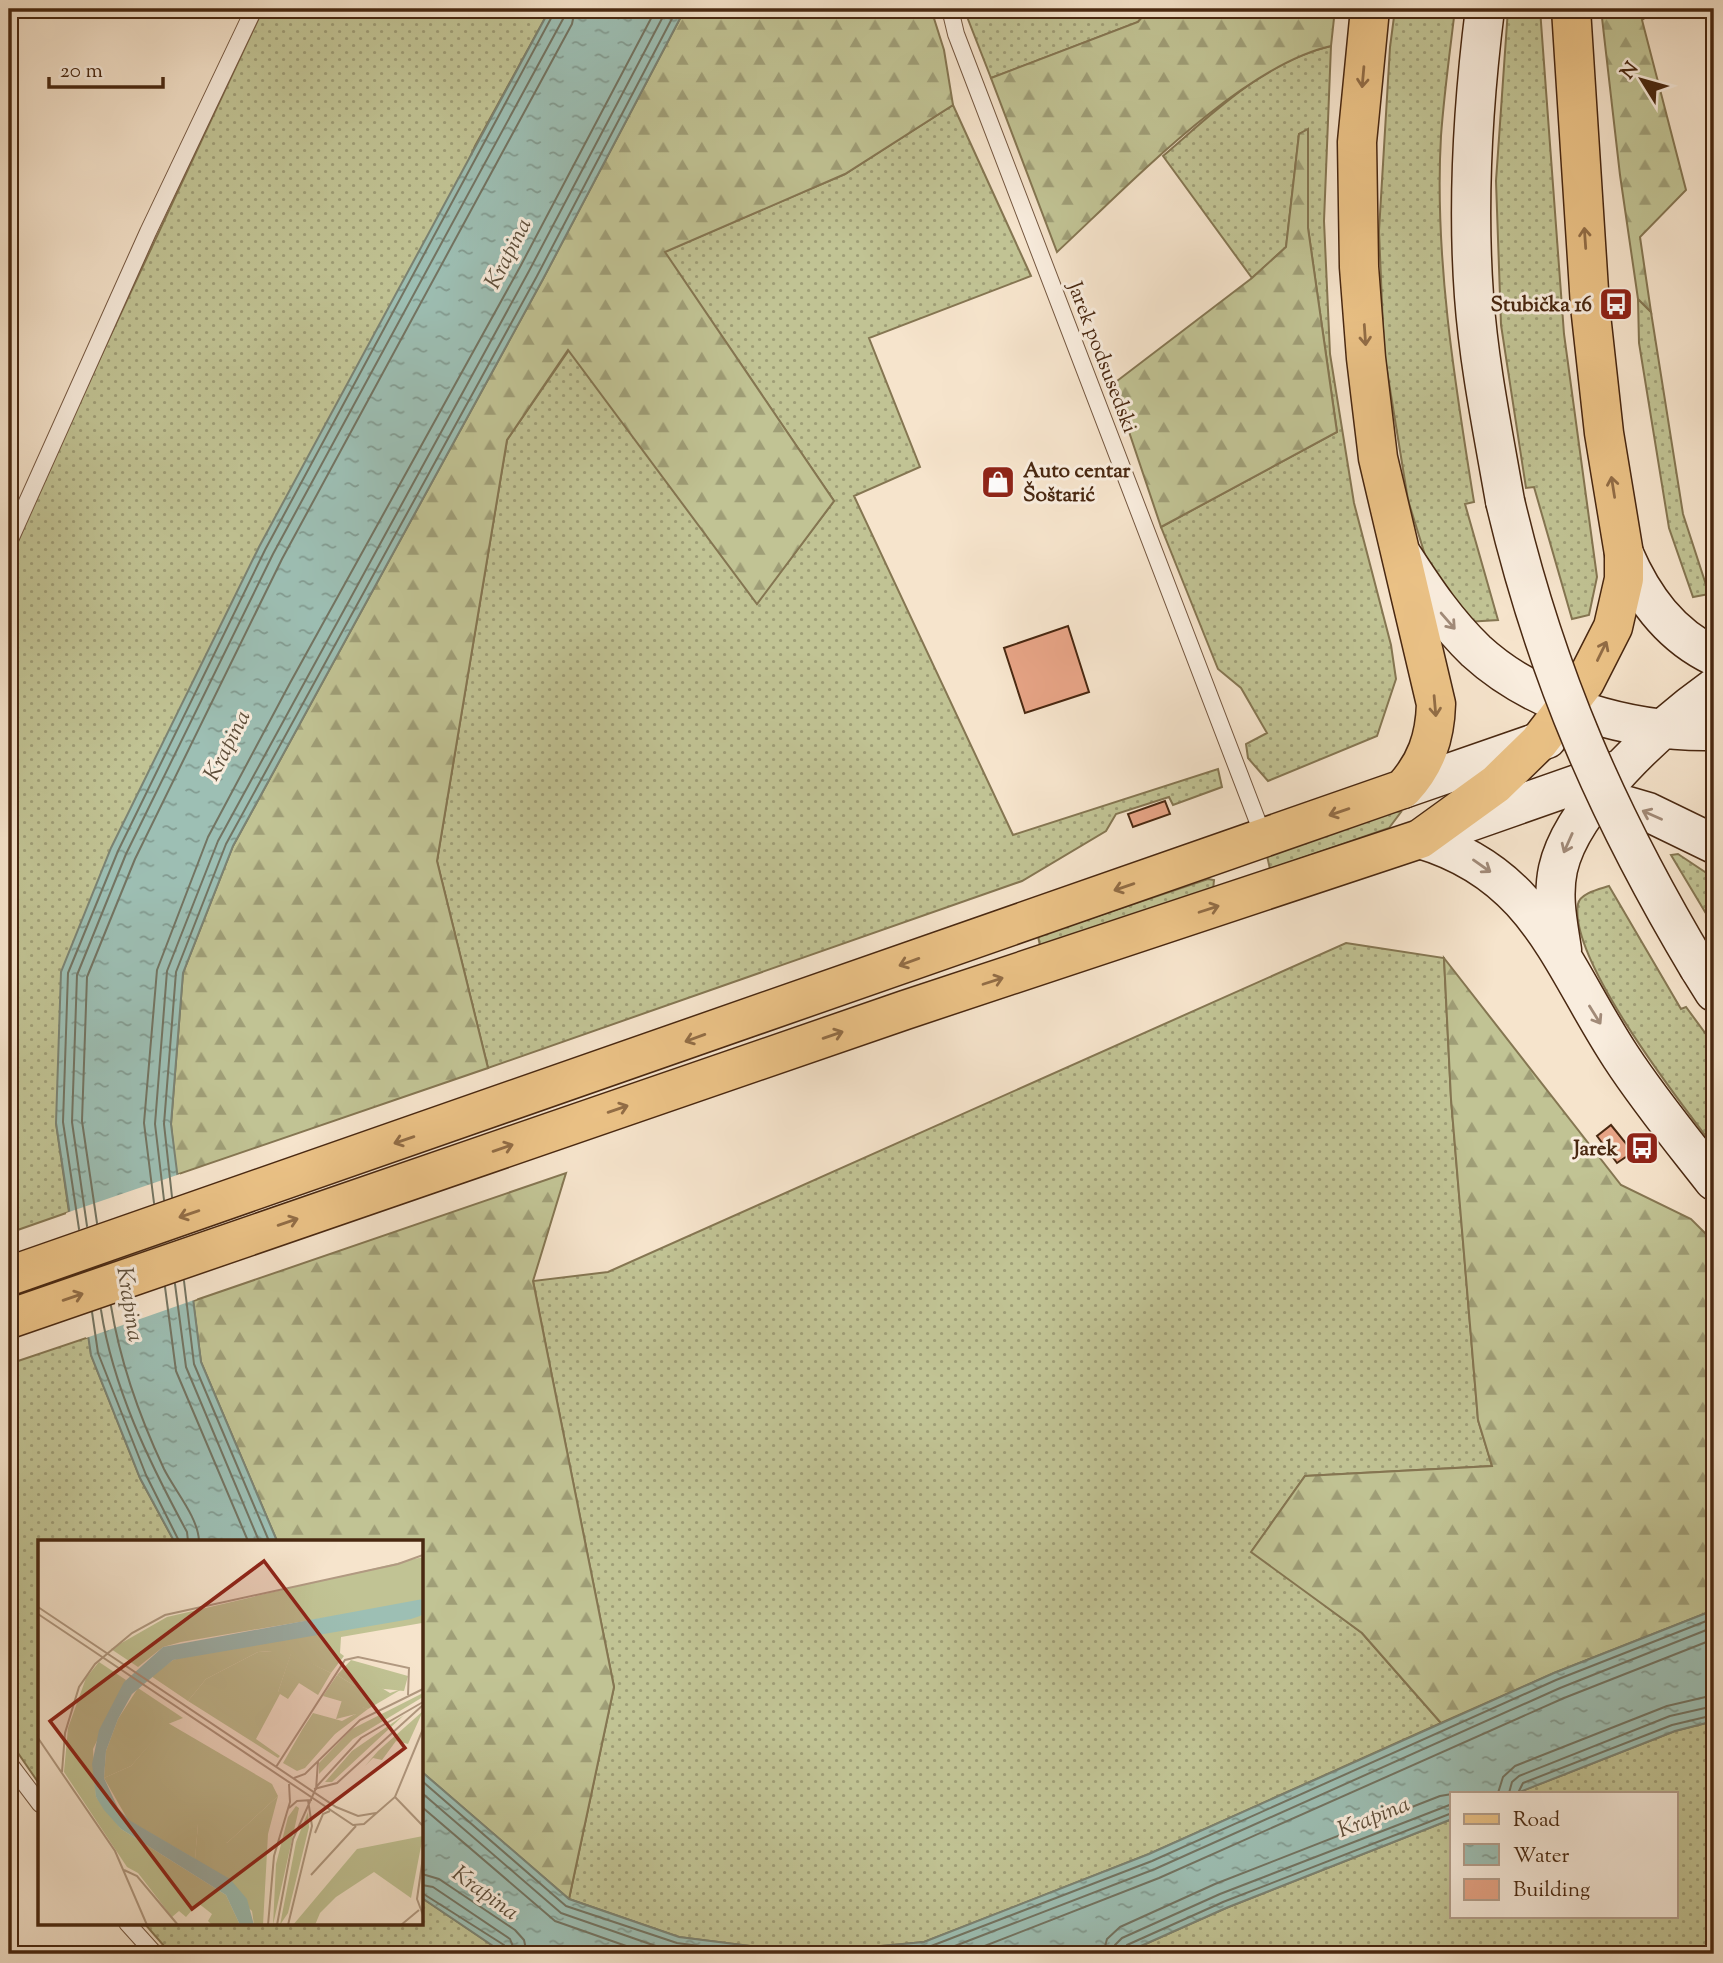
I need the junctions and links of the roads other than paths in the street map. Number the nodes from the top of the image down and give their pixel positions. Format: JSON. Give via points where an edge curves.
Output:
{"nodes":[{"id":1,"x":254,"y":9,"type":"edge"},
{"id":2,"x":950,"y":9,"type":"edge"},
{"id":3,"x":1370,"y":9,"type":"edge"},
{"id":4,"x":1485,"y":9,"type":"edge"},
{"id":5,"x":1571,"y":9,"type":"edge"},
{"id":6,"x":9,"y":542,"type":"edge"},
{"id":7,"x":1396,"y":544,"type":"junction"},
{"id":8,"x":1624,"y":554,"type":"junction"},
{"id":9,"x":1714,"y":656,"type":"edge"},
{"id":10,"x":1714,"y":681,"type":"edge"},
{"id":11,"x":1714,"y":688,"type":"edge"},
{"id":12,"x":1567,"y":705,"type":"junction"},
{"id":13,"x":1608,"y":718,"type":"junction"},
{"id":14,"x":1663,"y":729,"type":"junction"},
{"id":15,"x":1714,"y":733,"type":"edge"},
{"id":16,"x":1539,"y":742,"type":"junction"},
{"id":17,"x":1625,"y":767,"type":"junction"},
{"id":18,"x":1496,"y":784,"type":"junction"},
{"id":19,"x":1411,"y":787,"type":"junction"},
{"id":20,"x":1560,"y":790,"type":"junction"},
{"id":21,"x":1598,"y":796,"type":"junction"},
{"id":22,"x":1265,"y":838,"type":"junction"},
{"id":23,"x":1420,"y":839,"type":"junction"},
{"id":24,"x":1714,"y":844,"type":"edge"},
{"id":25,"x":1563,"y":955,"type":"junction"},
{"id":26,"x":1707,"y":980,"type":"edge"},
{"id":27,"x":1714,"y":1181,"type":"edge"},
{"id":28,"x":9,"y":1276,"type":"edge"},
{"id":29,"x":9,"y":1319,"type":"edge"},
{"id":30,"x":9,"y":1763,"type":"edge"},
{"id":31,"x":38,"y":1801,"type":"edge"},
{"id":32,"x":128,"y":1924,"type":"edge"},
{"id":33,"x":155,"y":1954,"type":"edge"}],
"edges":[{"from":1,"to":6,"type":"lane"},
{"from":2,"to":22,"type":"lane","name":"Jarek podsusedski"},
{"from":3,"to":7,"type":"main road","one_way":true,"via":[[1357,142],[1359,267],[1378,457]]},
{"from":4,"to":26,"type":"main road","bridge":true,"via":[[1475,101],[1474,295],[1482,375],[1505,501],[1541,634],[1578,737],[1645,875]]},
{"from":8,"to":5,"type":"main road","one_way":true,"via":[[1590,306]]},
{"from":7,"to":12,"type":"main road","one_way":true,"via":[[1433,603],[1477,651],[1517,681]]},
{"from":7,"to":19,"type":"main road","one_way":true,"via":[[1436,704],[1431,746]]},
{"from":8,"to":9,"type":"main road","via":[[1656,611],[1672,628]]},
{"from":12,"to":8,"type":"main road","one_way":true,"via":[[1598,659],[1613,626],[1621,603]]},
{"from":10,"to":13,"type":"main road"},
{"from":11,"to":14,"type":"main road"},
{"from":12,"to":13,"type":"main road"},
{"from":12,"to":16,"type":"main road"},
{"from":13,"to":14,"type":"main road"},
{"from":13,"to":16,"type":"main road"},
{"from":14,"to":15,"type":"main road"},
{"from":14,"to":17,"type":"main road"},
{"from":15,"to":17,"type":"main road"},
{"from":16,"to":18,"type":"main road"},
{"from":16,"to":19,"type":"main road"},
{"from":17,"to":20,"type":"main road"},
{"from":17,"to":21,"type":"main road"},
{"from":18,"to":19,"type":"main road"},
{"from":18,"to":20,"type":"main road"},
{"from":18,"to":23,"type":"main road"},
{"from":19,"to":22,"type":"main road","one_way":true},
{"from":20,"to":21,"type":"main road"},
{"from":20,"to":23,"type":"main road"},
{"from":24,"to":21,"type":"main road","one_way":true,"via":[[1648,812]]},
{"from":21,"to":25,"type":"main road","one_way":true,"via":[[1568,841],[1558,868],[1554,898]]},
{"from":22,"to":28,"type":"main road","one_way":true},
{"from":23,"to":25,"type":"main road","one_way":true,"via":[[1466,855],[1488,870],[1531,910]]},
{"from":29,"to":23,"type":"main road","one_way":true},
{"from":25,"to":27,"type":"main road","one_way":true,"via":[[1621,1058]]},
{"from":30,"to":31,"type":"lane"},
{"from":32,"to":33,"type":"lane"}]}
